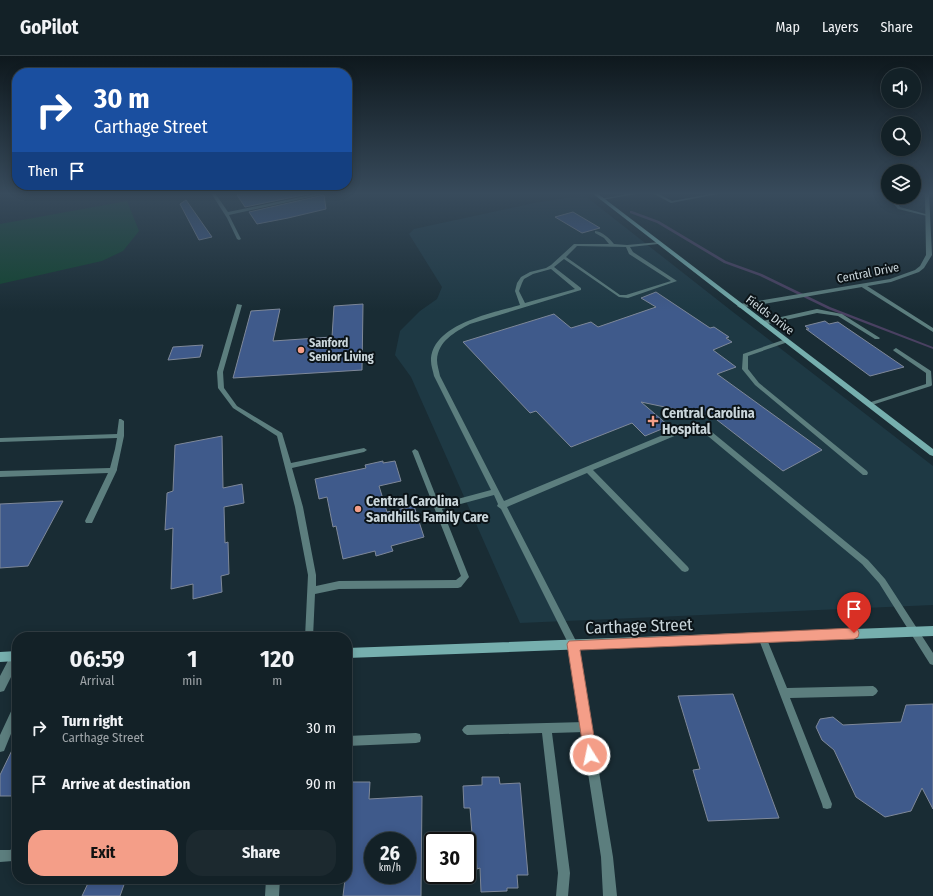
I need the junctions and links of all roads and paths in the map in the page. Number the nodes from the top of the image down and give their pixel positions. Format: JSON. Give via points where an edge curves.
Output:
{"nodes":[{"id":1,"x":235,"y":232,"type":"edge"},
{"id":2,"x":596,"y":232,"type":"dead end"},
{"id":3,"x":644,"y":232,"type":"edge"},
{"id":4,"x":239,"y":239,"type":"dead end"},
{"id":5,"x":931,"y":241,"type":"edge"},
{"id":6,"x":658,"y":244,"type":"junction"},
{"id":7,"x":612,"y":246,"type":"junction"},
{"id":8,"x":627,"y":246,"type":"junction"},
{"id":9,"x":563,"y":257,"type":"junction"},
{"id":10,"x":930,"y":260,"type":"edge"},
{"id":11,"x":551,"y":267,"type":"junction"},
{"id":12,"x":862,"y":285,"type":"junction"},
{"id":13,"x":239,"y":305,"type":"dead end"},
{"id":14,"x":523,"y":305,"type":"junction"},
{"id":15,"x":740,"y":306,"type":"junction"},
{"id":16,"x":763,"y":323,"type":"junction"},
{"id":17,"x":933,"y":330,"type":"edge"},
{"id":18,"x":877,"y":338,"type":"dead end"},
{"id":19,"x":786,"y":341,"type":"junction"},
{"id":20,"x":896,"y":350,"type":"dead end"},
{"id":21,"x":870,"y":404,"type":"junction"},
{"id":22,"x":121,"y":421,"type":"dead end"},
{"id":23,"x":121,"y":436,"type":"junction"},
{"id":24,"x":0,"y":440,"type":"edge"},
{"id":25,"x":364,"y":450,"type":"dead end"},
{"id":26,"x":415,"y":451,"type":"dead end"},
{"id":27,"x":933,"y":453,"type":"edge"},
{"id":28,"x":288,"y":466,"type":"junction"},
{"id":29,"x":588,"y":469,"type":"junction"},
{"id":30,"x":114,"y":470,"type":"junction"},
{"id":31,"x":865,"y":473,"type":"dead end"},
{"id":32,"x":0,"y":474,"type":"edge"},
{"id":33,"x":494,"y":492,"type":"junction"},
{"id":34,"x":501,"y":506,"type":"junction"},
{"id":35,"x":437,"y":507,"type":"junction"},
{"id":36,"x":88,"y":520,"type":"dead end"},
{"id":37,"x":685,"y":570,"type":"dead end"},
{"id":38,"x":311,"y":591,"type":"junction"},
{"id":39,"x":915,"y":631,"type":"junction"},
{"id":40,"x":933,"y":631,"type":"edge"},
{"id":41,"x":309,"y":632,"type":"edge"},
{"id":42,"x":762,"y":637,"type":"junction"},
{"id":43,"x":573,"y":644,"type":"junction"},
{"id":44,"x":352,"y":654,"type":"edge"},
{"id":45,"x":12,"y":656,"type":"edge"},
{"id":46,"x":0,"y":657,"type":"edge"},
{"id":47,"x":933,"y":661,"type":"edge"},
{"id":48,"x":12,"y":664,"type":"edge"},
{"id":49,"x":0,"y":687,"type":"edge"},
{"id":50,"x":874,"y":691,"type":"dead end"},
{"id":51,"x":784,"y":693,"type":"junction"},
{"id":52,"x":12,"y":719,"type":"edge"},
{"id":53,"x":585,"y":727,"type":"junction"},
{"id":54,"x":546,"y":728,"type":"junction"},
{"id":55,"x":467,"y":730,"type":"dead end"},
{"id":56,"x":416,"y":738,"type":"dead end"},
{"id":57,"x":352,"y":741,"type":"edge"},
{"id":58,"x":0,"y":747,"type":"edge"},
{"id":59,"x":827,"y":804,"type":"dead end"},
{"id":60,"x":12,"y":855,"type":"edge"},
{"id":61,"x":0,"y":856,"type":"edge"},
{"id":62,"x":273,"y":884,"type":"edge"},
{"id":63,"x":272,"y":896,"type":"edge"},
{"id":64,"x":562,"y":896,"type":"edge"},
{"id":65,"x":610,"y":896,"type":"edge"}],
"edges":[{"from":1,"to":4,"type":"street"},
{"from":2,"to":7,"type":"lane","via":[[606,237]]},
{"from":3,"to":6,"type":"street","name":"Fields Drive"},
{"from":5,"to":10,"type":"street","name":"Central Drive"},
{"from":6,"to":8,"type":"lane"},
{"from":6,"to":15,"type":"street","name":"Fields Drive"},
{"from":7,"to":8,"type":"lane"},
{"from":7,"to":9,"type":"lane","via":[[576,245]]},
{"from":8,"to":9,"type":"lane","via":[[631,253],[675,281],[626,297],[619,296]]},
{"from":9,"to":11,"type":"lane"},
{"from":10,"to":12,"type":"street","name":"Central Drive","via":[[917,271],[902,277]]},
{"from":11,"to":14,"type":"lane","via":[[533,271],[521,280],[517,290]]},
{"from":11,"to":14,"type":"lane","via":[[579,289]]},
{"from":12,"to":15,"type":"street","name":"Central Drive"},
{"from":12,"to":17,"type":"lane"},
{"from":13,"to":28,"type":"lane","via":[[220,372],[221,388],[235,407],[280,436]]},
{"from":14,"to":33,"type":"lane","via":[[458,327],[438,345],[433,360],[437,376]]},
{"from":15,"to":16,"type":"street","name":"Fields Drive"},
{"from":16,"to":18,"type":"lane","via":[[817,311],[840,315]]},
{"from":16,"to":19,"type":"street","name":"Fields Drive"},
{"from":19,"to":21,"type":"street","name":"Fields Drive"},
{"from":19,"to":31,"type":"lane","via":[[745,355],[746,368],[757,384]]},
{"from":20,"to":21,"type":"lane","via":[[928,372],[929,385]]},
{"from":21,"to":27,"type":"street","name":"Fields Drive"},
{"from":22,"to":23,"type":"lane"},
{"from":23,"to":24,"type":"lane"},
{"from":23,"to":30,"type":"lane"},
{"from":25,"to":28,"type":"lane"},
{"from":26,"to":35,"type":"lane"},
{"from":28,"to":38,"type":"lane","via":[[312,575]]},
{"from":29,"to":34,"type":"lane"},
{"from":29,"to":37,"type":"lane"},
{"from":29,"to":39,"type":"lane","via":[[696,425],[865,562],[882,581]]},
{"from":30,"to":32,"type":"lane"},
{"from":30,"to":36,"type":"lane"},
{"from":33,"to":34,"type":"lane"},
{"from":33,"to":35,"type":"lane"},
{"from":34,"to":43,"type":"lane"},
{"from":35,"to":38,"type":"lane","via":[[465,577],[458,584],[339,585]]},
{"from":38,"to":41,"type":"lane"},
{"from":39,"to":40,"type":"street","name":"Carthage Street"},
{"from":39,"to":42,"type":"street","name":"Carthage Street"},
{"from":39,"to":47,"type":"lane"},
{"from":42,"to":43,"type":"street","name":"Carthage Street"},
{"from":42,"to":51,"type":"lane"},
{"from":43,"to":44,"type":"street","name":"Carthage Street"},
{"from":43,"to":53,"type":"street"},
{"from":45,"to":46,"type":"street"},
{"from":48,"to":49,"type":"street"},
{"from":50,"to":51,"type":"lane"},
{"from":51,"to":59,"type":"lane"},
{"from":52,"to":58,"type":"lane"},
{"from":53,"to":54,"type":"lane"},
{"from":53,"to":65,"type":"street","via":[[607,857]]},
{"from":54,"to":55,"type":"lane"},
{"from":54,"to":64,"type":"lane","via":[[564,872]]},
{"from":56,"to":57,"type":"lane"},
{"from":60,"to":61,"type":"lane"},
{"from":62,"to":63,"type":"street"}]}
